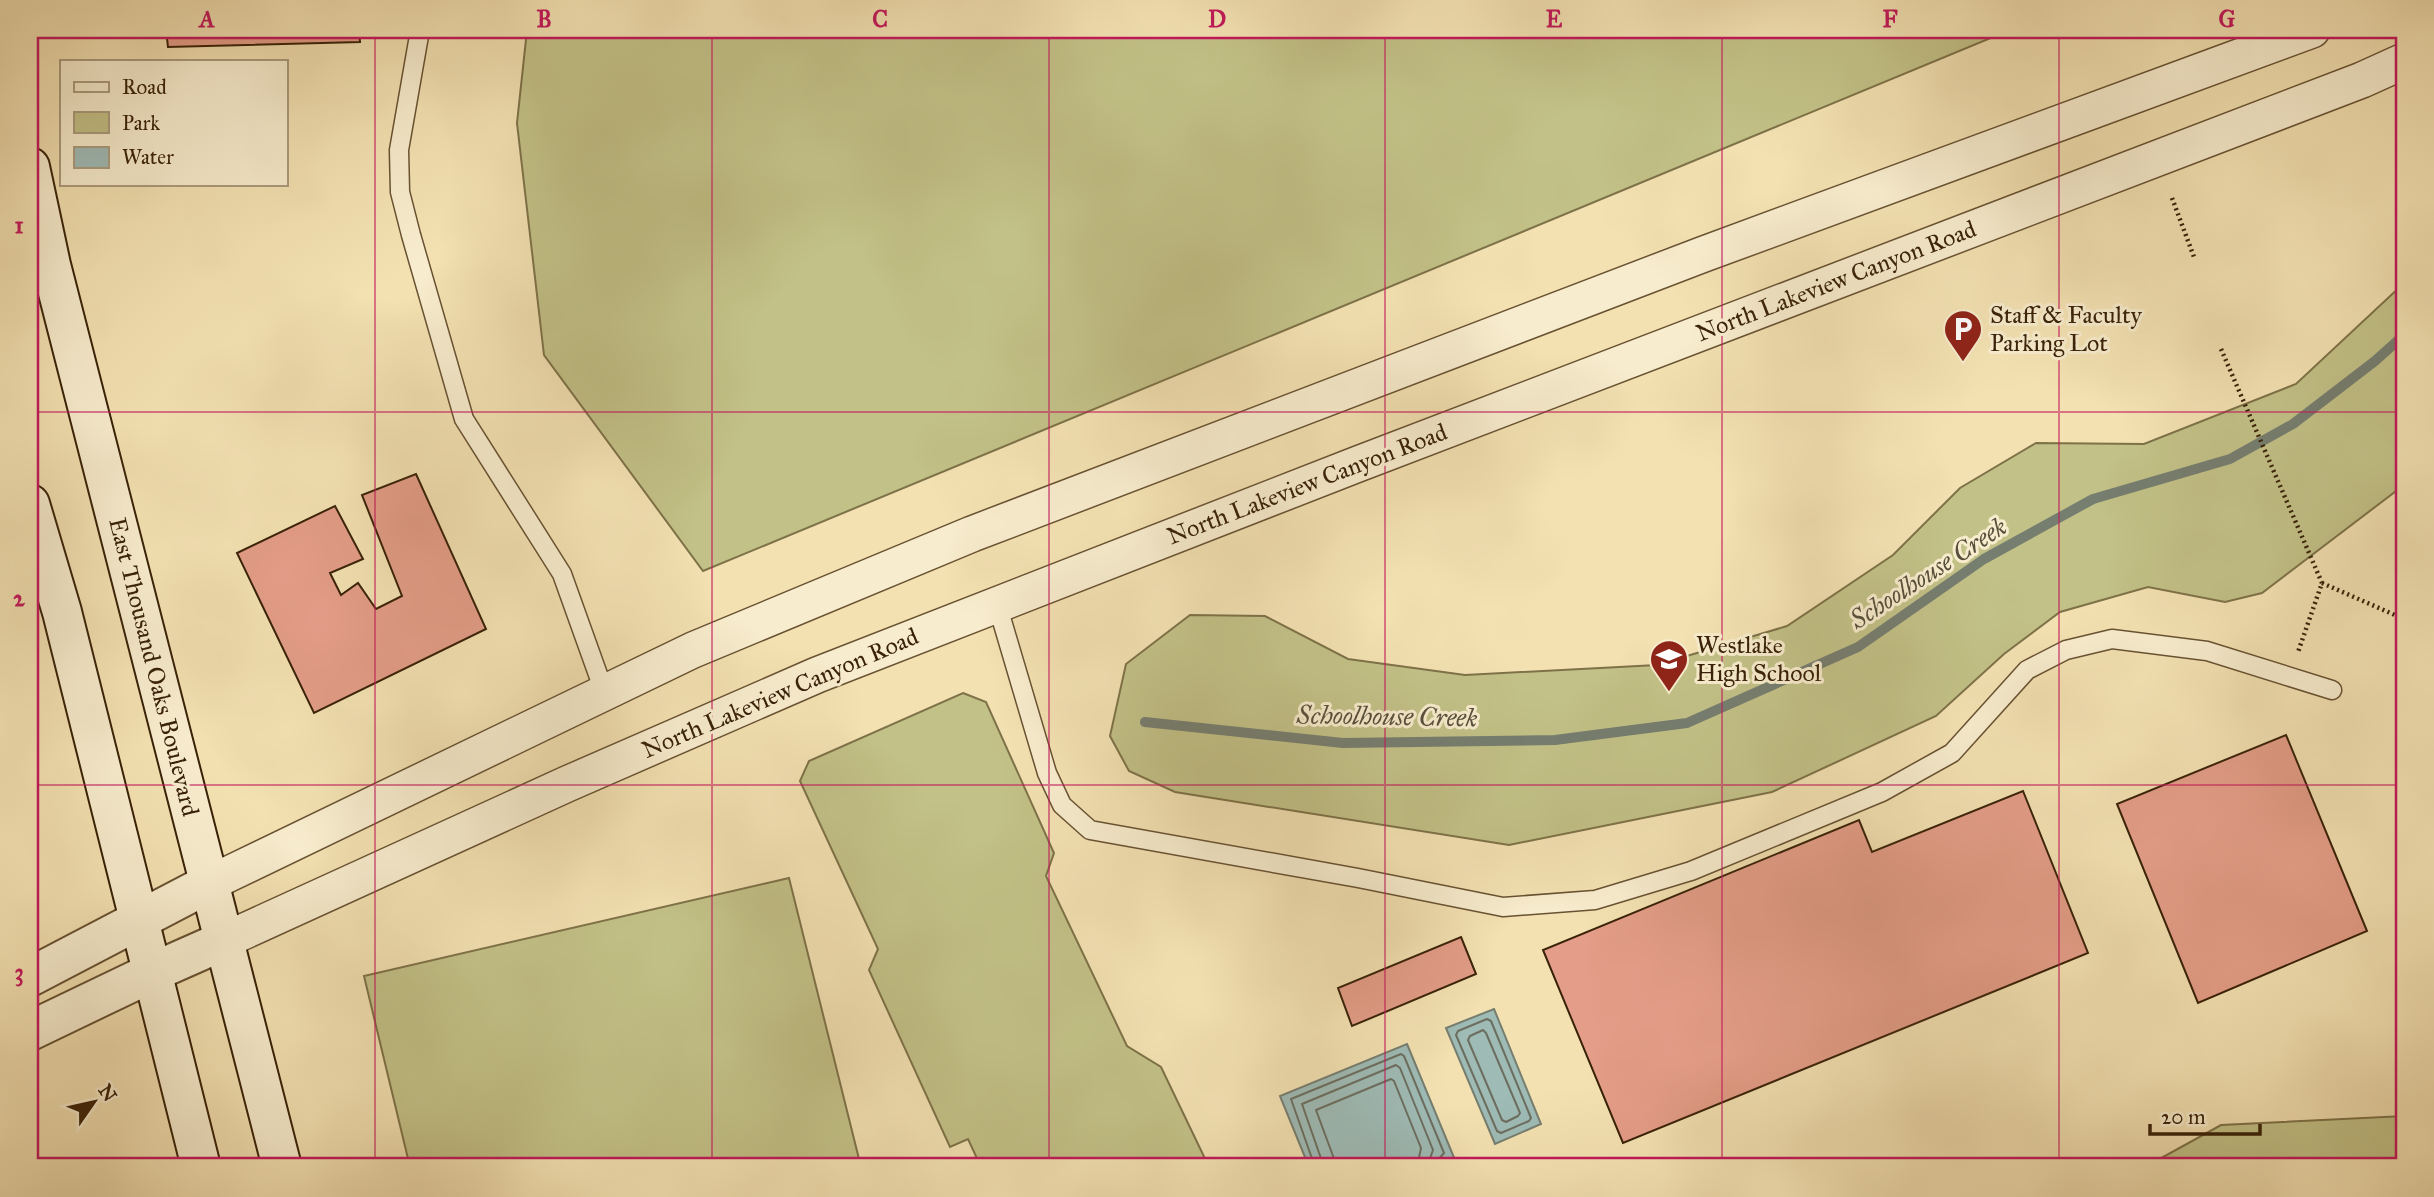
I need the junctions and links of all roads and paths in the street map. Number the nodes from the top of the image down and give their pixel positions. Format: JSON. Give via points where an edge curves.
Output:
{"nodes":[{"id":1,"x":420,"y":30,"type":"edge"},
{"id":2,"x":2312,"y":30,"type":"edge"},
{"id":3,"x":2404,"y":61,"type":"edge"},
{"id":4,"x":30,"y":167,"type":"edge"},
{"id":5,"x":2172,"y":198,"type":"dead end"},
{"id":6,"x":2194,"y":257,"type":"dead end"},
{"id":7,"x":2221,"y":349,"type":"dead end"},
{"id":8,"x":30,"y":504,"type":"edge"},
{"id":9,"x":2322,"y":583,"type":"junction"},
{"id":10,"x":997,"y":604,"type":"junction"},
{"id":11,"x":2404,"y":619,"type":"edge"},
{"id":12,"x":2289,"y":677,"type":"junction"},
{"id":13,"x":2332,"y":690,"type":"dead end"},
{"id":14,"x":605,"y":694,"type":"junction"},
{"id":15,"x":208,"y":884,"type":"junction"},
{"id":16,"x":141,"y":919,"type":"junction"},
{"id":17,"x":223,"y":941,"type":"junction"},
{"id":18,"x":153,"y":972,"type":"junction"},
{"id":19,"x":30,"y":977,"type":"edge"},
{"id":20,"x":30,"y":1031,"type":"edge"},
{"id":21,"x":201,"y":1167,"type":"edge"},
{"id":22,"x":282,"y":1167,"type":"edge"}],
"edges":[{"from":1,"to":14,"type":"lane","via":[[399,150],[400,192],[411,235],[464,419],[562,573]]},
{"from":2,"to":14,"type":"street","via":[[1704,254],[972,534],[693,650]]},
{"from":3,"to":10,"type":"street","name":"North Lakeview Canyon Road"},
{"from":4,"to":15,"type":"main road","name":"East Thousand Oaks Boulevard"},
{"from":5,"to":6,"type":"path"},
{"from":7,"to":9,"type":"path"},
{"from":8,"to":16,"type":"main road","via":[[66,625]]},
{"from":9,"to":11,"type":"path"},
{"from":9,"to":12,"type":"path"},
{"from":10,"to":12,"type":"lane","via":[[1047,773],[1062,805],[1090,830],[1503,907],[1595,900],[1679,875],[1882,792],[1952,753],[2027,670],[2066,650],[2112,639],[2207,651]]},
{"from":10,"to":17,"type":"street","name":"North Lakeview Canyon Road","via":[[792,685]]},
{"from":12,"to":13,"type":"lane"},
{"from":14,"to":15,"type":"street"},
{"from":15,"to":16,"type":"main road"},
{"from":15,"to":17,"type":"main road","name":"East Thousand Oaks Boulevard"},
{"from":16,"to":18,"type":"main road"},
{"from":16,"to":19,"type":"main road"},
{"from":17,"to":18,"type":"main road"},
{"from":17,"to":22,"type":"main road","name":"East Thousand Oaks Boulevard"},
{"from":18,"to":20,"type":"main road"},
{"from":18,"to":21,"type":"main road"}]}
